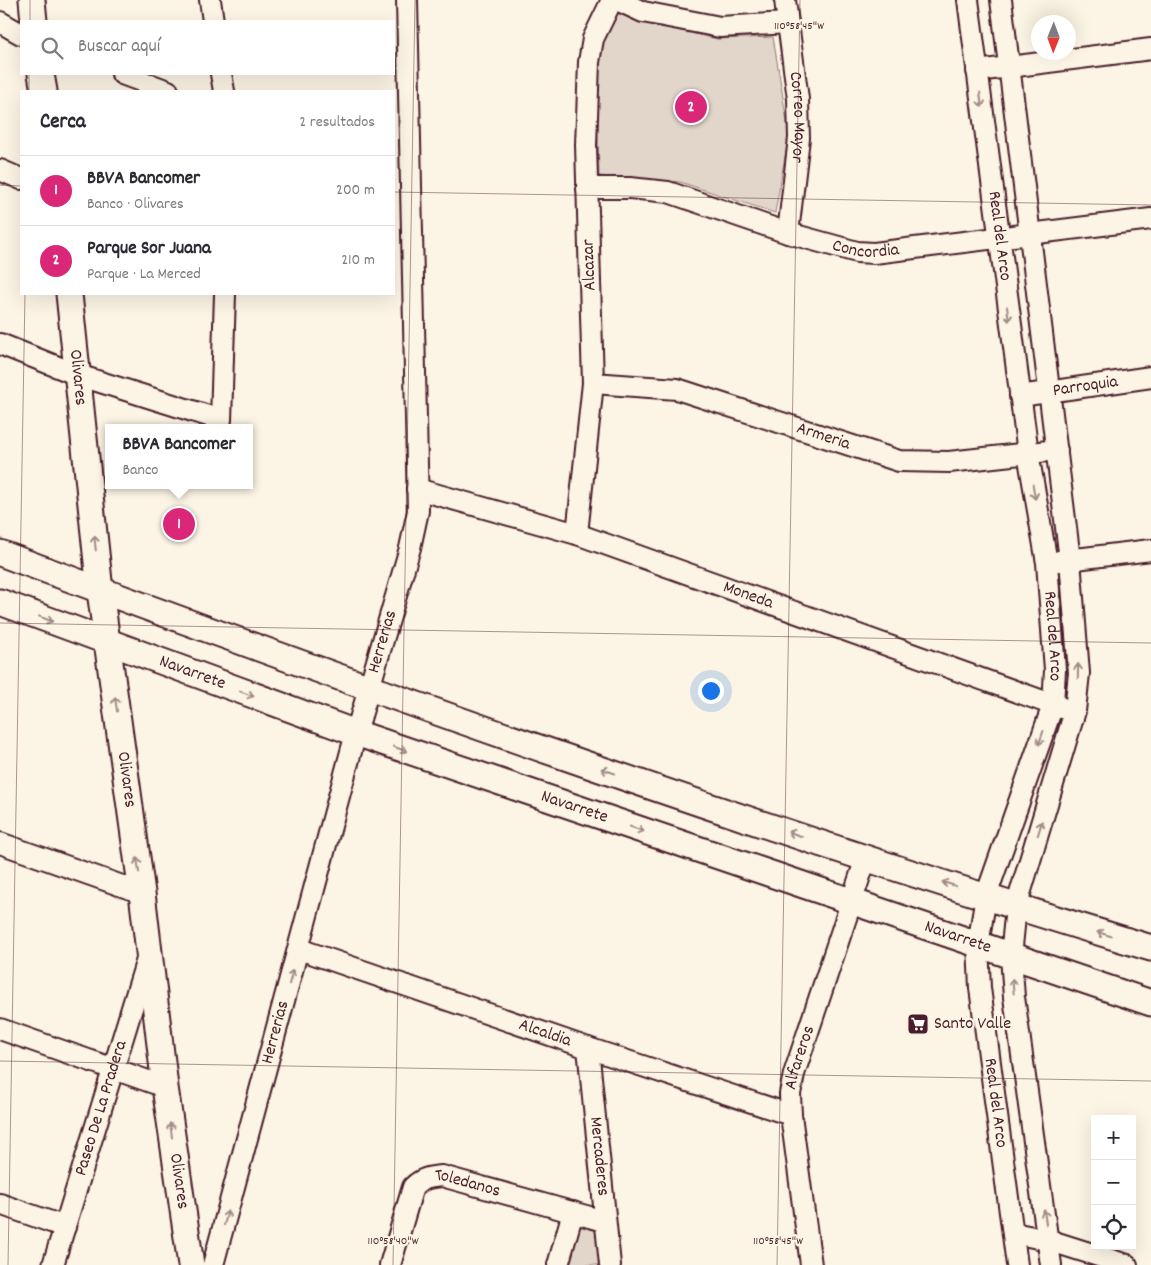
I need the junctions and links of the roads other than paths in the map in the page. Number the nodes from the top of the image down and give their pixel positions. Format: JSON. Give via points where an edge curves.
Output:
{"nodes":[{"id":1,"x":32,"y":0,"type":"edge"},
{"id":2,"x":210,"y":0,"type":"edge"},
{"id":3,"x":407,"y":0,"type":"edge"},
{"id":4,"x":612,"y":0,"type":"edge"},
{"id":5,"x":617,"y":0,"type":"edge"},
{"id":6,"x":785,"y":0,"type":"edge"},
{"id":7,"x":968,"y":0,"type":"edge"},
{"id":8,"x":1001,"y":0,"type":"edge"},
{"id":9,"x":34,"y":20,"type":"edge"},
{"id":10,"x":213,"y":20,"type":"edge"},
{"id":11,"x":0,"y":22,"type":"edge"},
{"id":12,"x":788,"y":23,"type":"junction"},
{"id":13,"x":20,"y":33,"type":"edge"},
{"id":14,"x":1151,"y":48,"type":"edge"},
{"id":15,"x":1009,"y":67,"type":"junction"},
{"id":16,"x":977,"y":71,"type":"junction"},
{"id":17,"x":41,"y":75,"type":"edge"},
{"id":18,"x":125,"y":75,"type":"edge"},
{"id":19,"x":221,"y":75,"type":"edge"},
{"id":20,"x":44,"y":90,"type":"edge"},
{"id":21,"x":165,"y":90,"type":"edge"},
{"id":22,"x":224,"y":90,"type":"edge"},
{"id":23,"x":0,"y":170,"type":"edge"},
{"id":24,"x":20,"y":179,"type":"edge"},
{"id":25,"x":587,"y":188,"type":"junction"},
{"id":26,"x":1151,"y":219,"type":"edge"},
{"id":27,"x":788,"y":233,"type":"junction"},
{"id":28,"x":1029,"y":234,"type":"junction"},
{"id":29,"x":998,"y":238,"type":"junction"},
{"id":30,"x":69,"y":295,"type":"edge"},
{"id":31,"x":225,"y":295,"type":"edge"},
{"id":32,"x":0,"y":344,"type":"edge"},
{"id":33,"x":78,"y":375,"type":"junction"},
{"id":34,"x":1151,"y":377,"type":"edge"},
{"id":35,"x":593,"y":383,"type":"junction"},
{"id":36,"x":1050,"y":390,"type":"junction"},
{"id":37,"x":1020,"y":396,"type":"junction"},
{"id":38,"x":1057,"y":450,"type":"junction"},
{"id":39,"x":1028,"y":453,"type":"junction"},
{"id":40,"x":417,"y":489,"type":"junction"},
{"id":41,"x":577,"y":534,"type":"junction"},
{"id":42,"x":1151,"y":550,"type":"edge"},
{"id":43,"x":0,"y":554,"type":"edge"},
{"id":44,"x":1070,"y":560,"type":"junction"},
{"id":45,"x":1047,"y":563,"type":"junction"},
{"id":46,"x":100,"y":590,"type":"junction"},
{"id":47,"x":0,"y":602,"type":"edge"},
{"id":48,"x":107,"y":642,"type":"junction"},
{"id":49,"x":368,"y":690,"type":"junction"},
{"id":50,"x":1053,"y":705,"type":"junction"},
{"id":51,"x":1074,"y":711,"type":"junction"},
{"id":52,"x":356,"y":734,"type":"junction"},
{"id":53,"x":0,"y":843,"type":"edge"},
{"id":54,"x":866,"y":858,"type":"junction"},
{"id":55,"x":142,"y":893,"type":"junction"},
{"id":56,"x":986,"y":896,"type":"junction"},
{"id":57,"x":851,"y":902,"type":"junction"},
{"id":58,"x":1016,"y":907,"type":"junction"},
{"id":59,"x":978,"y":945,"type":"junction"},
{"id":60,"x":1151,"y":948,"type":"edge"},
{"id":61,"x":299,"y":949,"type":"junction"},
{"id":62,"x":149,"y":952,"type":"junction"},
{"id":63,"x":1011,"y":956,"type":"junction"},
{"id":64,"x":1151,"y":1003,"type":"edge"},
{"id":65,"x":0,"y":1029,"type":"edge"},
{"id":66,"x":1021,"y":1045,"type":"junction"},
{"id":67,"x":588,"y":1048,"type":"junction"},
{"id":68,"x":989,"y":1052,"type":"junction"},
{"id":69,"x":112,"y":1070,"type":"junction"},
{"id":70,"x":165,"y":1087,"type":"junction"},
{"id":71,"x":791,"y":1115,"type":"junction"},
{"id":72,"x":0,"y":1204,"type":"edge"},
{"id":73,"x":573,"y":1212,"type":"junction"},
{"id":74,"x":604,"y":1221,"type":"junction"},
{"id":75,"x":65,"y":1227,"type":"junction"},
{"id":76,"x":1013,"y":1233,"type":"junction"},
{"id":77,"x":1048,"y":1240,"type":"junction"},
{"id":78,"x":54,"y":1265,"type":"edge"},
{"id":79,"x":191,"y":1265,"type":"edge"},
{"id":80,"x":213,"y":1265,"type":"edge"},
{"id":81,"x":390,"y":1265,"type":"edge"},
{"id":82,"x":558,"y":1265,"type":"edge"},
{"id":83,"x":610,"y":1265,"type":"edge"},
{"id":84,"x":811,"y":1265,"type":"edge"},
{"id":85,"x":1017,"y":1265,"type":"edge"},
{"id":86,"x":1051,"y":1265,"type":"edge"},
{"id":87,"x":1127,"y":1265,"type":"edge"}],
"edges":[{"from":1,"to":9,"type":"main road"},
{"from":2,"to":10,"type":"street"},
{"from":3,"to":40,"type":"street","name":"Herrerias"},
{"from":4,"to":25,"type":"street","name":"Alcazar","via":[[590,52]]},
{"from":5,"to":12,"type":"street","via":[[643,12],[720,27]]},
{"from":6,"to":12,"type":"street","name":"Correo Mayor"},
{"from":7,"to":16,"type":"street","name":"Real del Arco"},
{"from":8,"to":15,"type":"street","name":"Real del Arco"},
{"from":11,"to":13,"type":"street"},
{"from":12,"to":27,"type":"street","name":"Correo Mayor","via":[[798,99],[799,138]]},
{"from":14,"to":15,"type":"street"},
{"from":15,"to":16,"type":"street"},
{"from":15,"to":28,"type":"street","name":"Real del Arco"},
{"from":16,"to":29,"type":"street","name":"Real del Arco","one_way":true},
{"from":17,"to":20,"type":"main road"},
{"from":18,"to":21,"type":"street"},
{"from":19,"to":22,"type":"street"},
{"from":23,"to":24,"type":"street"},
{"from":25,"to":27,"type":"street","name":"Concordia","via":[[668,192]]},
{"from":25,"to":35,"type":"street","name":"Alcazar"},
{"from":26,"to":28,"type":"street","name":"Concordia"},
{"from":27,"to":29,"type":"street","name":"Concordia","via":[[857,252],[874,253]]},
{"from":28,"to":29,"type":"street","name":"Concordia"},
{"from":28,"to":36,"type":"street","name":"Real del Arco"},
{"from":29,"to":37,"type":"street","name":"Real del Arco","one_way":true},
{"from":30,"to":33,"type":"main road","name":"Olivares"},
{"from":31,"to":33,"type":"street","via":[[223,417],[218,420]]},
{"from":32,"to":33,"type":"street"},
{"from":46,"to":33,"type":"main road","name":"Olivares","one_way":true},
{"from":34,"to":36,"type":"street","name":"Parroquia"},
{"from":35,"to":39,"type":"street","name":"Armeria","via":[[677,389],[899,461],[950,462]]},
{"from":35,"to":41,"type":"street","name":"Alcazar"},
{"from":36,"to":37,"type":"street","name":"Parroquia"},
{"from":36,"to":38,"type":"street","name":"Real del Arco"},
{"from":37,"to":39,"type":"street","name":"Real del Arco"},
{"from":38,"to":39,"type":"street","name":"Armeria"},
{"from":38,"to":44,"type":"street","name":"Real del Arco"},
{"from":39,"to":45,"type":"street","name":"Real del Arco","one_way":true},
{"from":40,"to":41,"type":"street","name":"Moneda"},
{"from":40,"to":49,"type":"street","name":"Herrerias","via":[[418,511],[410,548]]},
{"from":41,"to":50,"type":"street","name":"Moneda"},
{"from":42,"to":44,"type":"street"},
{"from":43,"to":46,"type":"main road"},
{"from":44,"to":45,"type":"street"},
{"from":51,"to":44,"type":"street","name":"Real del Arco","one_way":true,"via":[[1079,673]]},
{"from":45,"to":50,"type":"street","name":"Real del Arco","via":[[1054,642]]},
{"from":46,"to":48,"type":"main road","name":"Olivares"},
{"from":46,"to":49,"type":"main road"},
{"from":47,"to":48,"type":"main road","name":"Navarrete","one_way":true},
{"from":48,"to":52,"type":"main road","name":"Navarrete","one_way":true},
{"from":55,"to":48,"type":"main road","name":"Olivares","one_way":true},
{"from":49,"to":52,"type":"street","name":"Herrerias"},
{"from":54,"to":49,"type":"main road","one_way":true},
{"from":50,"to":51,"type":"street","name":"Moneda"},
{"from":50,"to":56,"type":"street","name":"Real del Arco","one_way":true},
{"from":58,"to":51,"type":"street","name":"Real del Arco","one_way":true},
{"from":52,"to":57,"type":"main road","name":"Navarrete","one_way":true},
{"from":52,"to":61,"type":"street","name":"Herrerias"},
{"from":53,"to":55,"type":"street"},
{"from":56,"to":54,"type":"main road","one_way":true},
{"from":54,"to":57,"type":"street","name":"Alfareros"},
{"from":55,"to":62,"type":"main road","name":"Olivares"},
{"from":56,"to":58,"type":"main road"},
{"from":56,"to":59,"type":"street","name":"Real del Arco"},
{"from":57,"to":59,"type":"main road","name":"Navarrete"},
{"from":57,"to":71,"type":"street","name":"Alfareros","via":[[794,1074],[790,1094]]},
{"from":60,"to":58,"type":"main road","one_way":true},
{"from":58,"to":63,"type":"street","name":"Real del Arco"},
{"from":59,"to":63,"type":"main road","name":"Navarrete"},
{"from":59,"to":68,"type":"street","name":"Real del Arco"},
{"from":61,"to":67,"type":"street","name":"Alcaldia"},
{"from":80,"to":61,"type":"street","name":"Herrerias","one_way":true},
{"from":62,"to":69,"type":"street","name":"Paseo De La Pradera"},
{"from":62,"to":70,"type":"main road","name":"Olivares"},
{"from":63,"to":64,"type":"main road","name":"Navarrete"},
{"from":66,"to":63,"type":"street","name":"Real del Arco","one_way":true},
{"from":65,"to":69,"type":"street"},
{"from":66,"to":68,"type":"street"},
{"from":77,"to":66,"type":"street","name":"Real del Arco","one_way":true},
{"from":67,"to":71,"type":"street","name":"Alcaldia"},
{"from":67,"to":74,"type":"street","name":"Mercaderes"},
{"from":68,"to":76,"type":"street","name":"Real del Arco"},
{"from":69,"to":70,"type":"street"},
{"from":69,"to":75,"type":"street","name":"Paseo De La Pradera"},
{"from":79,"to":70,"type":"main road","name":"Olivares","one_way":true},
{"from":71,"to":84,"type":"street","name":"Alfareros"},
{"from":72,"to":75,"type":"street"},
{"from":73,"to":74,"type":"street","name":"Toledanos"},
{"from":73,"to":81,"type":"street","name":"Toledanos","via":[[442,1176],[430,1177],[413,1187]]},
{"from":73,"to":82,"type":"street"},
{"from":74,"to":83,"type":"street","name":"Mercaderes"},
{"from":75,"to":78,"type":"street","name":"Paseo De La Pradera"},
{"from":76,"to":77,"type":"street"},
{"from":76,"to":85,"type":"street","name":"Real del Arco"},
{"from":77,"to":86,"type":"street","name":"Real del Arco"},
{"from":77,"to":87,"type":"street"}]}
